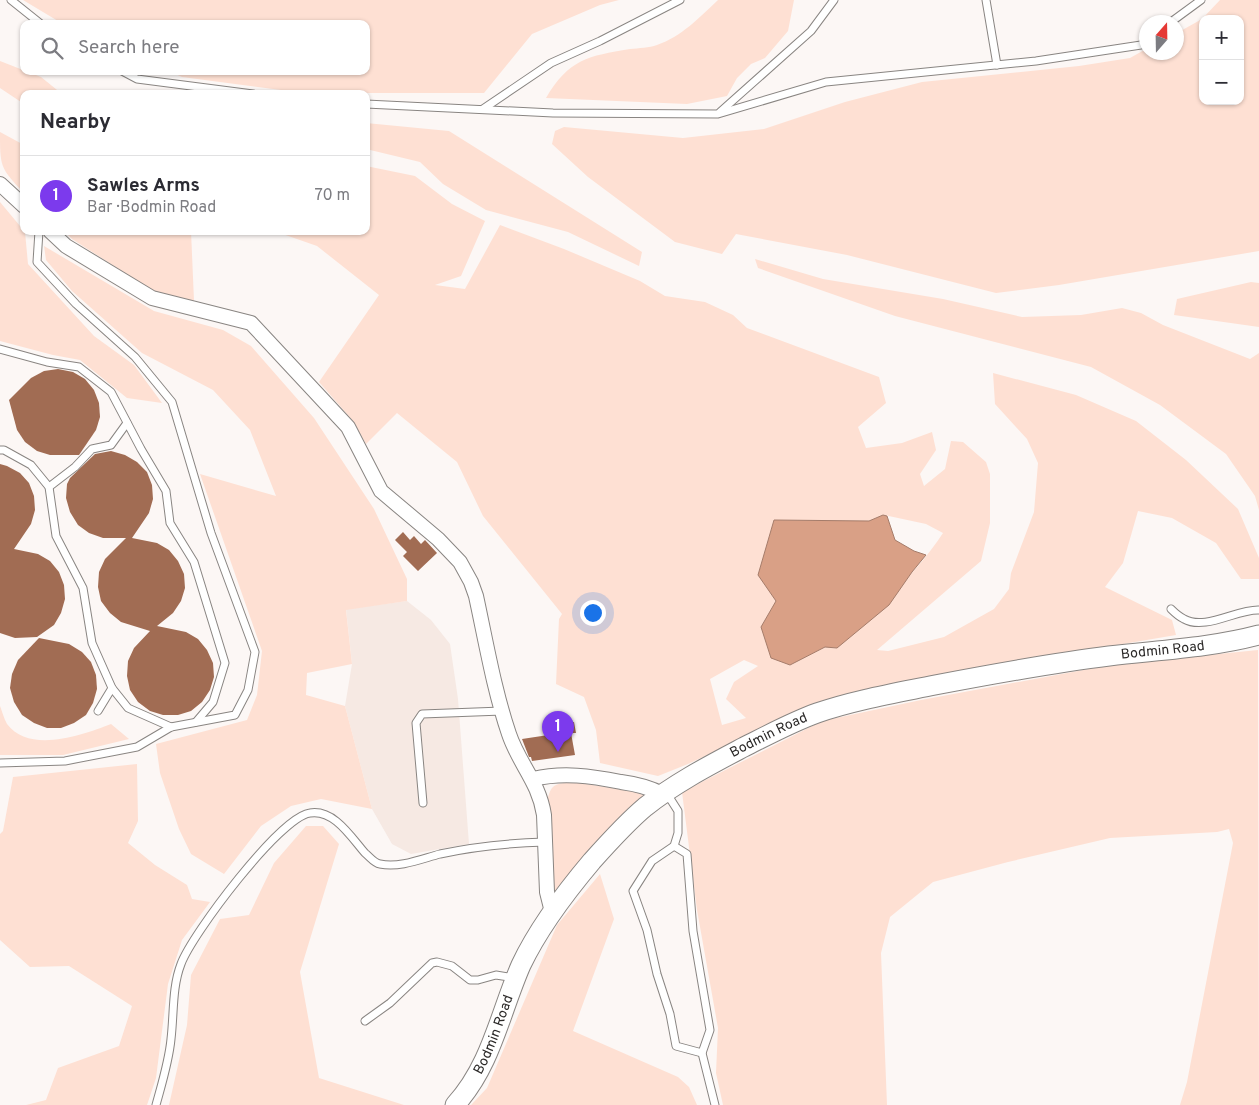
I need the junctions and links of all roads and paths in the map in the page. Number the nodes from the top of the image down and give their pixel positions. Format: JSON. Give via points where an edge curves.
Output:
{"nodes":[{"id":1,"x":11,"y":0,"type":"edge"},
{"id":2,"x":680,"y":0,"type":"edge"},
{"id":3,"x":834,"y":0,"type":"edge"},
{"id":4,"x":986,"y":0,"type":"edge"},
{"id":5,"x":1201,"y":0,"type":"edge"},
{"id":6,"x":1181,"y":15,"type":"edge"},
{"id":7,"x":35,"y":20,"type":"edge"},
{"id":8,"x":1139,"y":45,"type":"edge"},
{"id":9,"x":997,"y":65,"type":"junction"},
{"id":10,"x":130,"y":75,"type":"edge"},
{"id":11,"x":222,"y":90,"type":"edge"},
{"id":12,"x":370,"y":104,"type":"edge"},
{"id":13,"x":483,"y":109,"type":"junction"},
{"id":14,"x":718,"y":114,"type":"junction"},
{"id":15,"x":0,"y":184,"type":"edge"},
{"id":16,"x":20,"y":202,"type":"edge"},
{"id":17,"x":39,"y":235,"type":"edge"},
{"id":18,"x":54,"y":235,"type":"edge"},
{"id":19,"x":0,"y":348,"type":"edge"},
{"id":20,"x":127,"y":423,"type":"junction"},
{"id":21,"x":0,"y":450,"type":"edge"},
{"id":22,"x":49,"y":487,"type":"junction"},
{"id":23,"x":1171,"y":609,"type":"dead end"},
{"id":24,"x":1259,"y":610,"type":"edge"},
{"id":25,"x":1259,"y":635,"type":"edge"},
{"id":26,"x":112,"y":688,"type":"junction"},
{"id":27,"x":502,"y":711,"type":"junction"},
{"id":28,"x":98,"y":712,"type":"dead end"},
{"id":29,"x":196,"y":722,"type":"junction"},
{"id":30,"x":171,"y":727,"type":"junction"},
{"id":31,"x":0,"y":763,"type":"edge"},
{"id":32,"x":533,"y":779,"type":"junction"},
{"id":33,"x":662,"y":794,"type":"junction"},
{"id":34,"x":423,"y":804,"type":"dead end"},
{"id":35,"x":545,"y":842,"type":"junction"},
{"id":36,"x":674,"y":846,"type":"junction"},
{"id":37,"x":552,"y":912,"type":"junction"},
{"id":38,"x":515,"y":978,"type":"junction"},
{"id":39,"x":365,"y":1021,"type":"dead end"},
{"id":40,"x":702,"y":1052,"type":"junction"},
{"id":41,"x":156,"y":1105,"type":"edge"},
{"id":42,"x":454,"y":1105,"type":"edge"},
{"id":43,"x":715,"y":1105,"type":"edge"}],
"edges":[{"from":1,"to":7,"type":"lane"},
{"from":2,"to":13,"type":"lane","via":[[551,63]]},
{"from":3,"to":14,"type":"lane","via":[[812,31]]},
{"from":4,"to":9,"type":"lane"},
{"from":5,"to":6,"type":"lane"},
{"from":8,"to":9,"type":"lane"},
{"from":9,"to":14,"type":"lane","via":[[826,82]]},
{"from":10,"to":11,"type":"lane","via":[[137,79]]},
{"from":12,"to":13,"type":"lane"},
{"from":13,"to":14,"type":"lane","via":[[553,113]]},
{"from":15,"to":16,"type":"street"},
{"from":17,"to":29,"type":"lane","via":[[37,262],[76,304],[135,357],[172,402],[211,533],[255,652],[248,690],[235,715]]},
{"from":18,"to":27,"type":"street","via":[[66,246],[152,298],[251,323],[348,427],[381,491],[438,539],[463,566],[476,596]]},
{"from":19,"to":20,"type":"lane","via":[[47,362],[79,367],[111,392]]},
{"from":20,"to":22,"type":"lane","via":[[111,445],[92,449]]},
{"from":20,"to":29,"type":"lane","via":[[166,491],[170,522],[194,562],[225,663],[213,702]]},
{"from":21,"to":22,"type":"lane","via":[[31,465]]},
{"from":22,"to":26,"type":"lane","via":[[56,536],[83,588],[92,643]]},
{"from":23,"to":24,"type":"lane","via":[[1195,623]]},
{"from":25,"to":33,"type":"main road","name":"Bodmin Road","via":[[1204,646],[1103,657],[971,678],[843,705],[785,726]]},
{"from":26,"to":28,"type":"lane"},
{"from":26,"to":30,"type":"lane","via":[[128,708]]},
{"from":27,"to":32,"type":"street","via":[[515,749]]},
{"from":27,"to":34,"type":"lane","via":[[422,714],[416,723]]},
{"from":29,"to":30,"type":"lane"},
{"from":30,"to":31,"type":"lane","via":[[137,747],[65,761]]},
{"from":32,"to":33,"type":"street","via":[[559,774],[588,776],[639,785]]},
{"from":32,"to":35,"type":"street","via":[[542,802]]},
{"from":33,"to":36,"type":"lane","via":[[678,811]]},
{"from":33,"to":37,"type":"main road","name":"Bodmin Road","via":[[616,834]]},
{"from":35,"to":37,"type":"street","via":[[546,892]]},
{"from":35,"to":41,"type":"lane","via":[[440,854],[415,862],[379,864],[328,814],[320,812],[300,816],[244,872],[188,948],[176,980],[167,1065]]},
{"from":36,"to":40,"type":"lane","via":[[687,854],[693,931],[710,1030]]},
{"from":36,"to":40,"type":"lane","via":[[652,861],[633,891],[670,1014],[676,1046]]},
{"from":37,"to":38,"type":"main road","name":"Bodmin Road"},
{"from":38,"to":39,"type":"lane","via":[[496,975],[470,980],[452,966],[432,963],[390,1003]]},
{"from":38,"to":42,"type":"main road","name":"Bodmin Road","via":[[483,1064]]},
{"from":40,"to":43,"type":"lane"}]}
